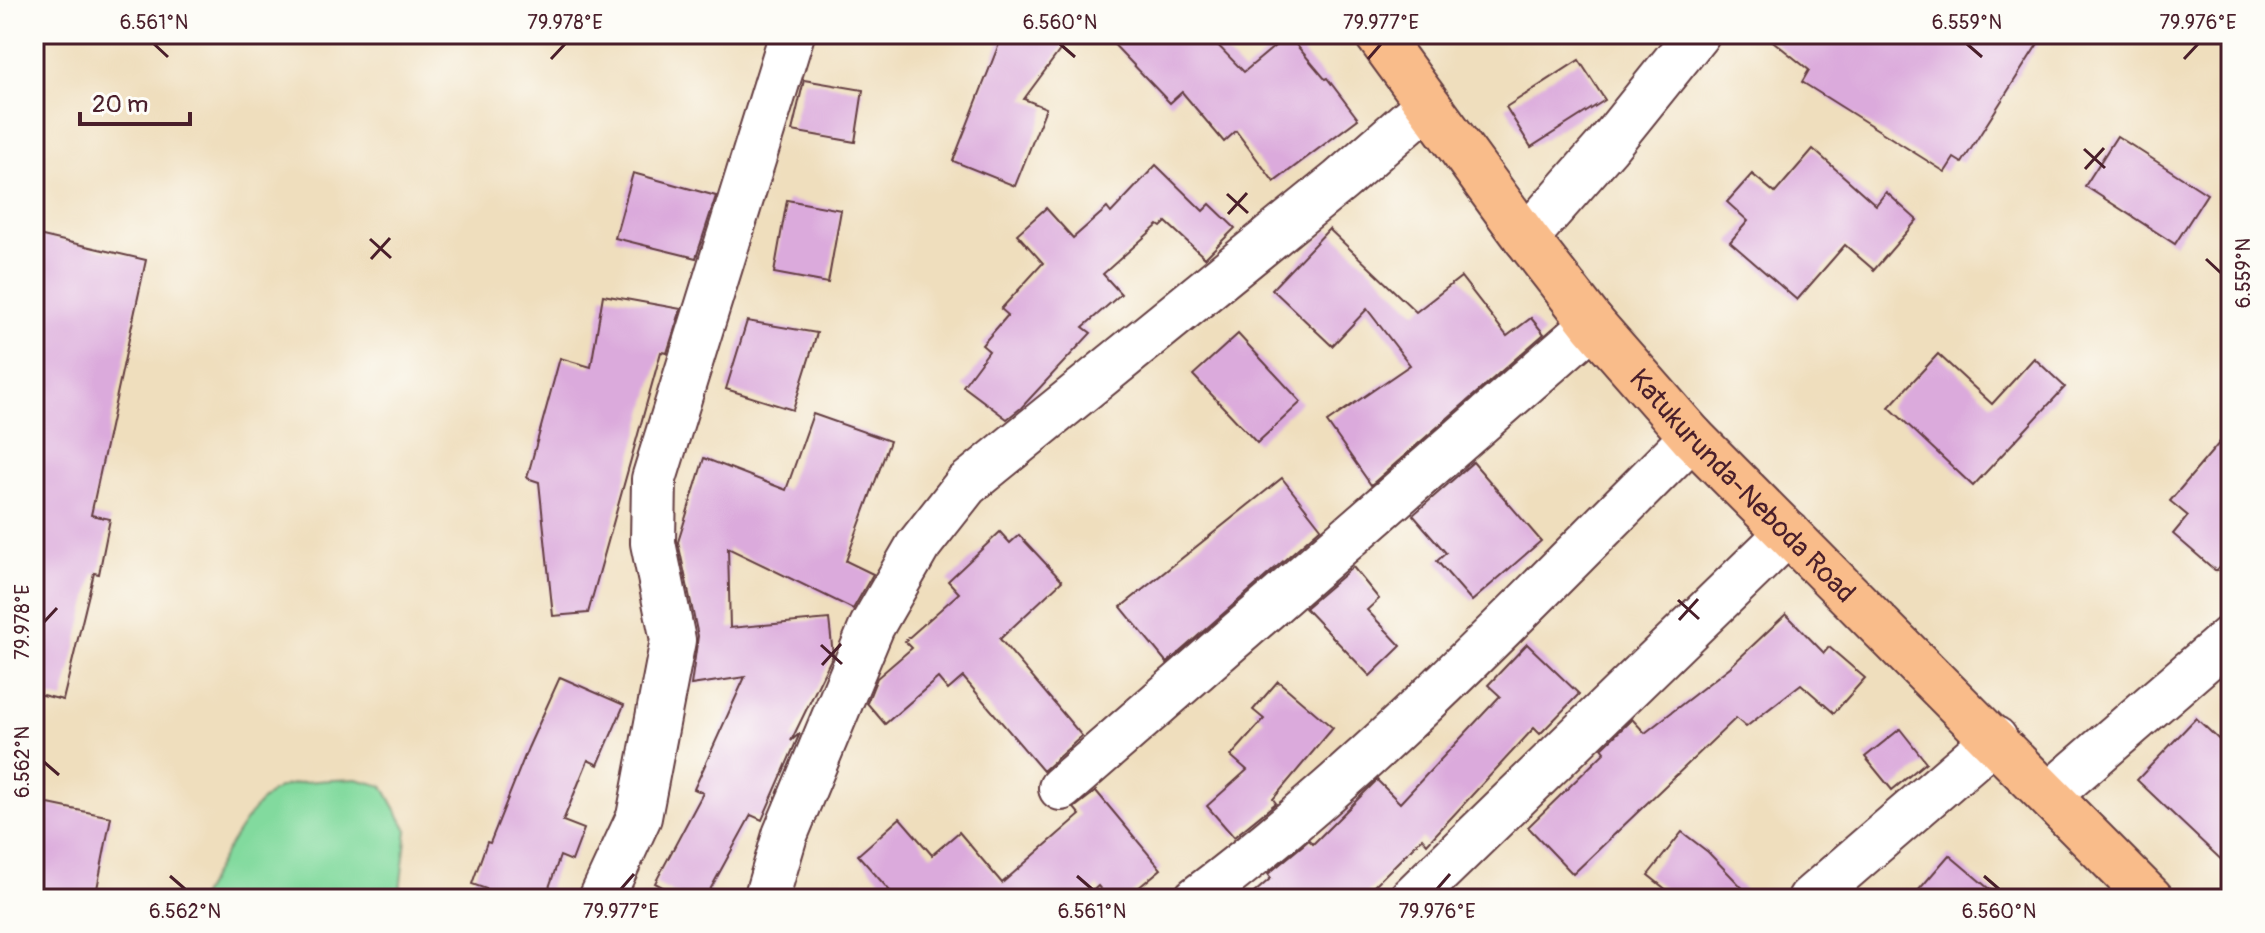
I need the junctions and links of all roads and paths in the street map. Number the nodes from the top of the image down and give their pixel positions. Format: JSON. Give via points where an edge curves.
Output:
{"nodes":[{"id":1,"x":792,"y":34,"type":"edge"},
{"id":2,"x":1377,"y":34,"type":"edge"},
{"id":3,"x":1697,"y":34,"type":"edge"},
{"id":4,"x":1427,"y":105,"type":"junction"},
{"id":5,"x":1526,"y":238,"type":"junction"},
{"id":6,"x":1593,"y":324,"type":"junction"},
{"id":7,"x":1692,"y":437,"type":"junction"},
{"id":8,"x":1788,"y":533,"type":"junction"},
{"id":9,"x":2231,"y":637,"type":"edge"},
{"id":10,"x":1995,"y":739,"type":"junction"},
{"id":11,"x":1061,"y":788,"type":"dead end"},
{"id":12,"x":2049,"y":795,"type":"junction"},
{"id":13,"x":601,"y":899,"type":"edge"},
{"id":14,"x":766,"y":899,"type":"edge"},
{"id":15,"x":1196,"y":899,"type":"edge"},
{"id":16,"x":1411,"y":899,"type":"edge"},
{"id":17,"x":1810,"y":899,"type":"edge"},
{"id":18,"x":2151,"y":899,"type":"edge"}],
"edges":[{"from":1,"to":13,"type":"street","via":[[654,479],[653,543],[673,640],[639,817]]},
{"from":2,"to":4,"type":"main road","name":"Katukurunda-Neboda Road"},
{"from":3,"to":5,"type":"street"},
{"from":4,"to":5,"type":"main road","name":"Katukurunda-Neboda Road"},
{"from":4,"to":14,"type":"street","via":[[966,485],[918,546],[872,626],[785,835]]},
{"from":5,"to":6,"type":"main road","name":"Katukurunda-Neboda Road"},
{"from":6,"to":7,"type":"main road","name":"Katukurunda-Neboda Road"},
{"from":6,"to":11,"type":"street"},
{"from":7,"to":8,"type":"main road","name":"Katukurunda-Neboda Road"},
{"from":7,"to":15,"type":"street","via":[[1377,749]]},
{"from":8,"to":10,"type":"main road","name":"Katukurunda-Neboda Road"},
{"from":8,"to":16,"type":"street"},
{"from":9,"to":12,"type":"street"},
{"from":10,"to":12,"type":"main road","name":"Katukurunda-Neboda Road"},
{"from":10,"to":17,"type":"street"},
{"from":12,"to":18,"type":"main road","name":"Katukurunda-Neboda Road"}]}
